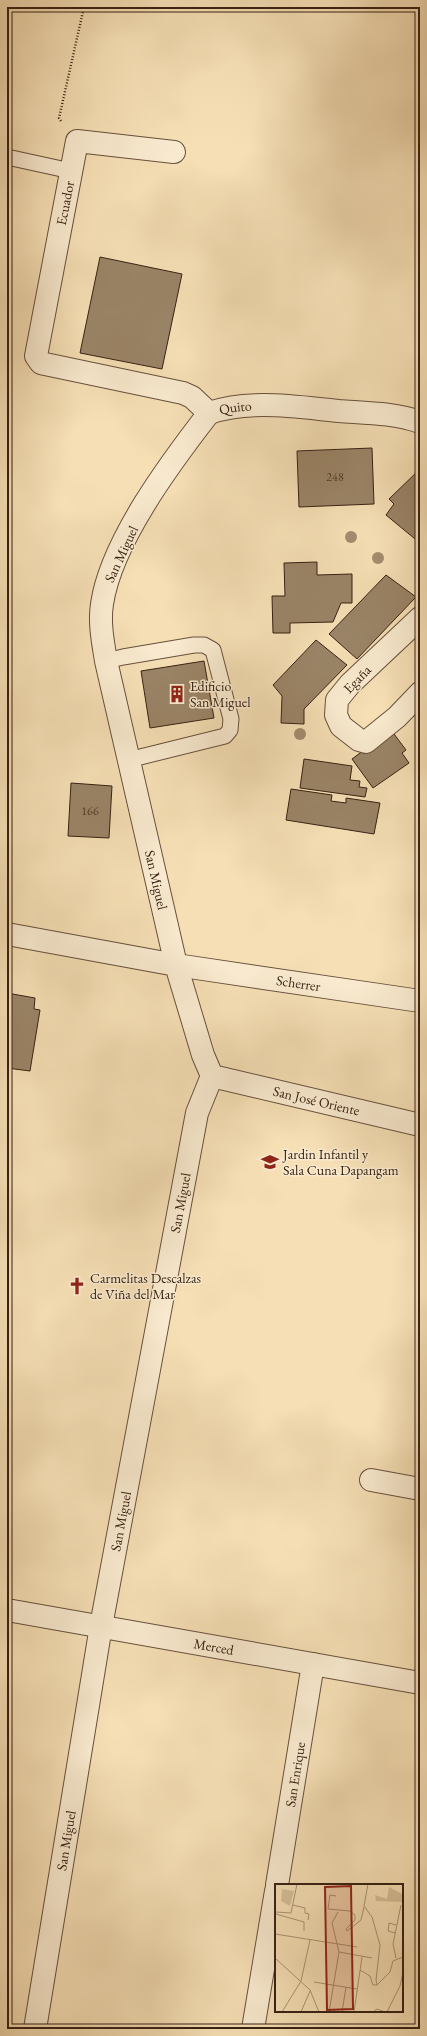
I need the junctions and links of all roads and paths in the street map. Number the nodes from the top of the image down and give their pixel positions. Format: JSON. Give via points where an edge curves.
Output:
{"nodes":[{"id":1,"x":84,"y":7,"type":"edge"},
{"id":2,"x":59,"y":118,"type":"dead end"},
{"id":3,"x":174,"y":152,"type":"dead end"},
{"id":4,"x":7,"y":157,"type":"edge"},
{"id":5,"x":71,"y":171,"type":"junction"},
{"id":6,"x":38,"y":360,"type":"joint"},
{"id":7,"x":209,"y":413,"type":"junction"},
{"id":8,"x":420,"y":422,"type":"edge"},
{"id":9,"x":420,"y":618,"type":"edge"},
{"id":10,"x":106,"y":662,"type":"junction"},
{"id":11,"x":420,"y":693,"type":"edge"},
{"id":12,"x":128,"y":760,"type":"junction"},
{"id":13,"x":7,"y":934,"type":"edge"},
{"id":14,"x":176,"y":966,"type":"junction"},
{"id":15,"x":420,"y":1001,"type":"edge"},
{"id":16,"x":212,"y":1076,"type":"junction"},
{"id":17,"x":420,"y":1125,"type":"edge"},
{"id":18,"x":371,"y":1480,"type":"dead end"},
{"id":19,"x":420,"y":1488,"type":"edge"},
{"id":20,"x":7,"y":1610,"type":"edge"},
{"id":21,"x":101,"y":1626,"type":"junction"},
{"id":22,"x":313,"y":1664,"type":"junction"},
{"id":23,"x":420,"y":1683,"type":"edge"},
{"id":24,"x":277,"y":1884,"type":"edge"},
{"id":25,"x":275,"y":1897,"type":"edge"},
{"id":26,"x":35,"y":2029,"type":"edge"},
{"id":27,"x":253,"y":2029,"type":"edge"}],
"edges":[{"from":1,"to":2,"type":"path"},
{"from":3,"to":5,"type":"street","name":"Ecuador","via":[[77,141]]},
{"from":4,"to":5,"type":"lane"},
{"from":5,"to":6,"type":"street","name":"Ecuador","via":[[36,352]]},
{"from":6,"to":7,"type":"street","name":"Quito","via":[[45,364],[183,393],[196,400]]},
{"from":7,"to":8,"type":"street","name":"Quito","via":[[241,407],[289,407],[400,416]]},
{"from":7,"to":10,"type":"street","name":"San Miguel","via":[[168,469],[113,564],[102,604]]},
{"from":9,"to":11,"type":"street","name":"Egaña","via":[[350,684],[337,700],[336,715],[341,726],[358,740],[366,742],[397,717]]},
{"from":10,"to":12,"type":"street","name":"San Miguel"},
{"from":10,"to":12,"type":"lane","via":[[139,654],[204,645],[212,650],[231,719],[230,730],[224,736]]},
{"from":12,"to":14,"type":"street","name":"San Miguel"},
{"from":13,"to":14,"type":"street"},
{"from":14,"to":15,"type":"street","name":"Scherrer"},
{"from":14,"to":16,"type":"street","name":"San Miguel"},
{"from":16,"to":17,"type":"street","name":"San José Oriente"},
{"from":16,"to":21,"type":"street","name":"San Miguel","via":[[196,1113]]},
{"from":18,"to":19,"type":"street"},
{"from":20,"to":21,"type":"street","name":"Merced"},
{"from":21,"to":22,"type":"street","name":"Merced"},
{"from":21,"to":26,"type":"street","name":"San Miguel"},
{"from":22,"to":23,"type":"street","name":"Merced"},
{"from":22,"to":24,"type":"street","name":"San Enrique"},
{"from":25,"to":27,"type":"street"}]}
